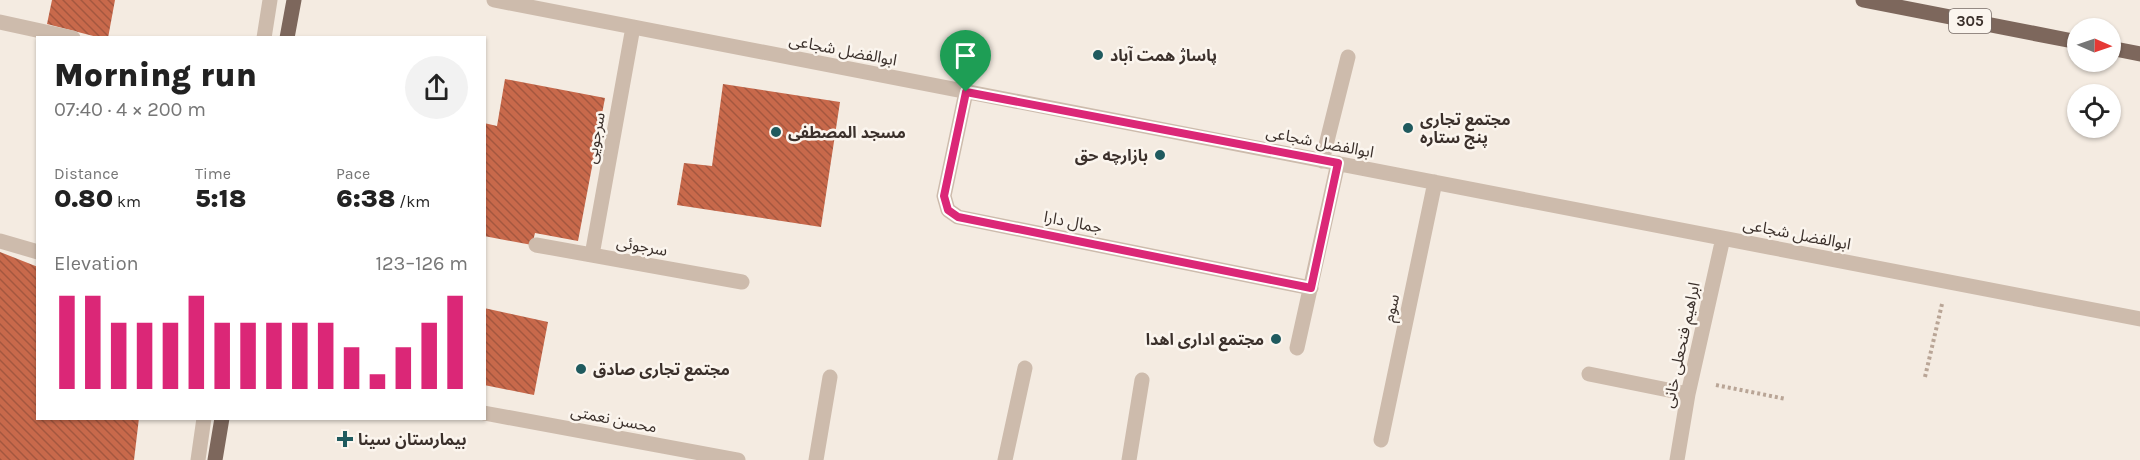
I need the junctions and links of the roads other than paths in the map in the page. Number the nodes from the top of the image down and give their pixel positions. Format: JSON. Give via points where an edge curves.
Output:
{"nodes":[{"id":1,"x":270,"y":0,"type":"edge"},
{"id":2,"x":294,"y":0,"type":"edge"},
{"id":3,"x":494,"y":0,"type":"edge"},
{"id":4,"x":1863,"y":0,"type":"edge"},
{"id":5,"x":1886,"y":2,"type":"edge"},
{"id":6,"x":0,"y":22,"type":"edge"},
{"id":7,"x":633,"y":27,"type":"junction"},
{"id":8,"x":64,"y":36,"type":"edge"},
{"id":9,"x":264,"y":36,"type":"edge"},
{"id":10,"x":287,"y":36,"type":"edge"},
{"id":11,"x":2067,"y":40,"type":"edge"},
{"id":12,"x":2121,"y":50,"type":"edge"},
{"id":13,"x":2140,"y":54,"type":"edge"},
{"id":14,"x":1348,"y":57,"type":"dead end"},
{"id":15,"x":966,"y":92,"type":"junction"},
{"id":16,"x":1322,"y":160,"type":"junction"},
{"id":17,"x":1338,"y":163,"type":"junction"},
{"id":18,"x":1435,"y":182,"type":"junction"},
{"id":19,"x":1723,"y":238,"type":"junction"},
{"id":20,"x":0,"y":241,"type":"edge"},
{"id":21,"x":536,"y":245,"type":"dead end"},
{"id":22,"x":36,"y":251,"type":"edge"},
{"id":23,"x":592,"y":255,"type":"junction"},
{"id":24,"x":742,"y":282,"type":"dead end"},
{"id":25,"x":1311,"y":288,"type":"junction"},
{"id":26,"x":2140,"y":319,"type":"edge"},
{"id":27,"x":1297,"y":348,"type":"dead end"},
{"id":28,"x":1025,"y":368,"type":"dead end"},
{"id":29,"x":1589,"y":374,"type":"dead end"},
{"id":30,"x":830,"y":377,"type":"dead end"},
{"id":31,"x":1142,"y":380,"type":"dead end"},
{"id":32,"x":1690,"y":387,"type":"junction"},
{"id":33,"x":486,"y":413,"type":"edge"},
{"id":34,"x":204,"y":420,"type":"edge"},
{"id":35,"x":222,"y":420,"type":"edge"},
{"id":36,"x":1381,"y":440,"type":"dead end"},
{"id":37,"x":198,"y":460,"type":"edge"},
{"id":38,"x":215,"y":460,"type":"edge"},
{"id":39,"x":738,"y":460,"type":"edge"},
{"id":40,"x":816,"y":460,"type":"edge"},
{"id":41,"x":1005,"y":460,"type":"edge"},
{"id":42,"x":1130,"y":460,"type":"edge"},
{"id":43,"x":1677,"y":460,"type":"edge"}],
"edges":[{"from":1,"to":9,"type":"street"},
{"from":2,"to":10,"type":"main road"},
{"from":3,"to":7,"type":"street","name":"ابوالفضل شجاعی"},
{"from":4,"to":5,"type":"main road","number":"305"},
{"from":5,"to":11,"type":"main road","number":"305"},
{"from":6,"to":8,"type":"street"},
{"from":7,"to":15,"type":"street","name":"ابوالفضل شجاعی"},
{"from":7,"to":23,"type":"street","name":"سرجویی"},
{"from":12,"to":13,"type":"main road"},
{"from":14,"to":16,"type":"street"},
{"from":15,"to":16,"type":"street","name":"ابوالفضل شجاعی"},
{"from":15,"to":25,"type":"street","name":"جمال دارا","via":[[944,196],[948,210],[958,217]]},
{"from":16,"to":17,"type":"street","name":"ابوالفضل شجاعی"},
{"from":17,"to":18,"type":"street","name":"ابوالفضل شجاعی"},
{"from":17,"to":25,"type":"street"},
{"from":18,"to":19,"type":"street","name":"ابوالفضل شجاعی"},
{"from":18,"to":36,"type":"street","name":"سوم"},
{"from":19,"to":26,"type":"street","name":"ابوالفضل شجاعی"},
{"from":19,"to":32,"type":"street","name":"ابراهیم فتحعلی خانی"},
{"from":20,"to":22,"type":"street"},
{"from":21,"to":23,"type":"street","name":"سرجوئی"},
{"from":23,"to":24,"type":"street","name":"سرجوئی"},
{"from":25,"to":27,"type":"street"},
{"from":28,"to":41,"type":"street"},
{"from":29,"to":32,"type":"street"},
{"from":30,"to":40,"type":"street"},
{"from":31,"to":42,"type":"street"},
{"from":32,"to":43,"type":"street","name":"ابراهیم فتحعلی خانی"},
{"from":33,"to":39,"type":"street","name":"محسن نعمتی"},
{"from":34,"to":37,"type":"street"},
{"from":35,"to":38,"type":"main road"}]}
